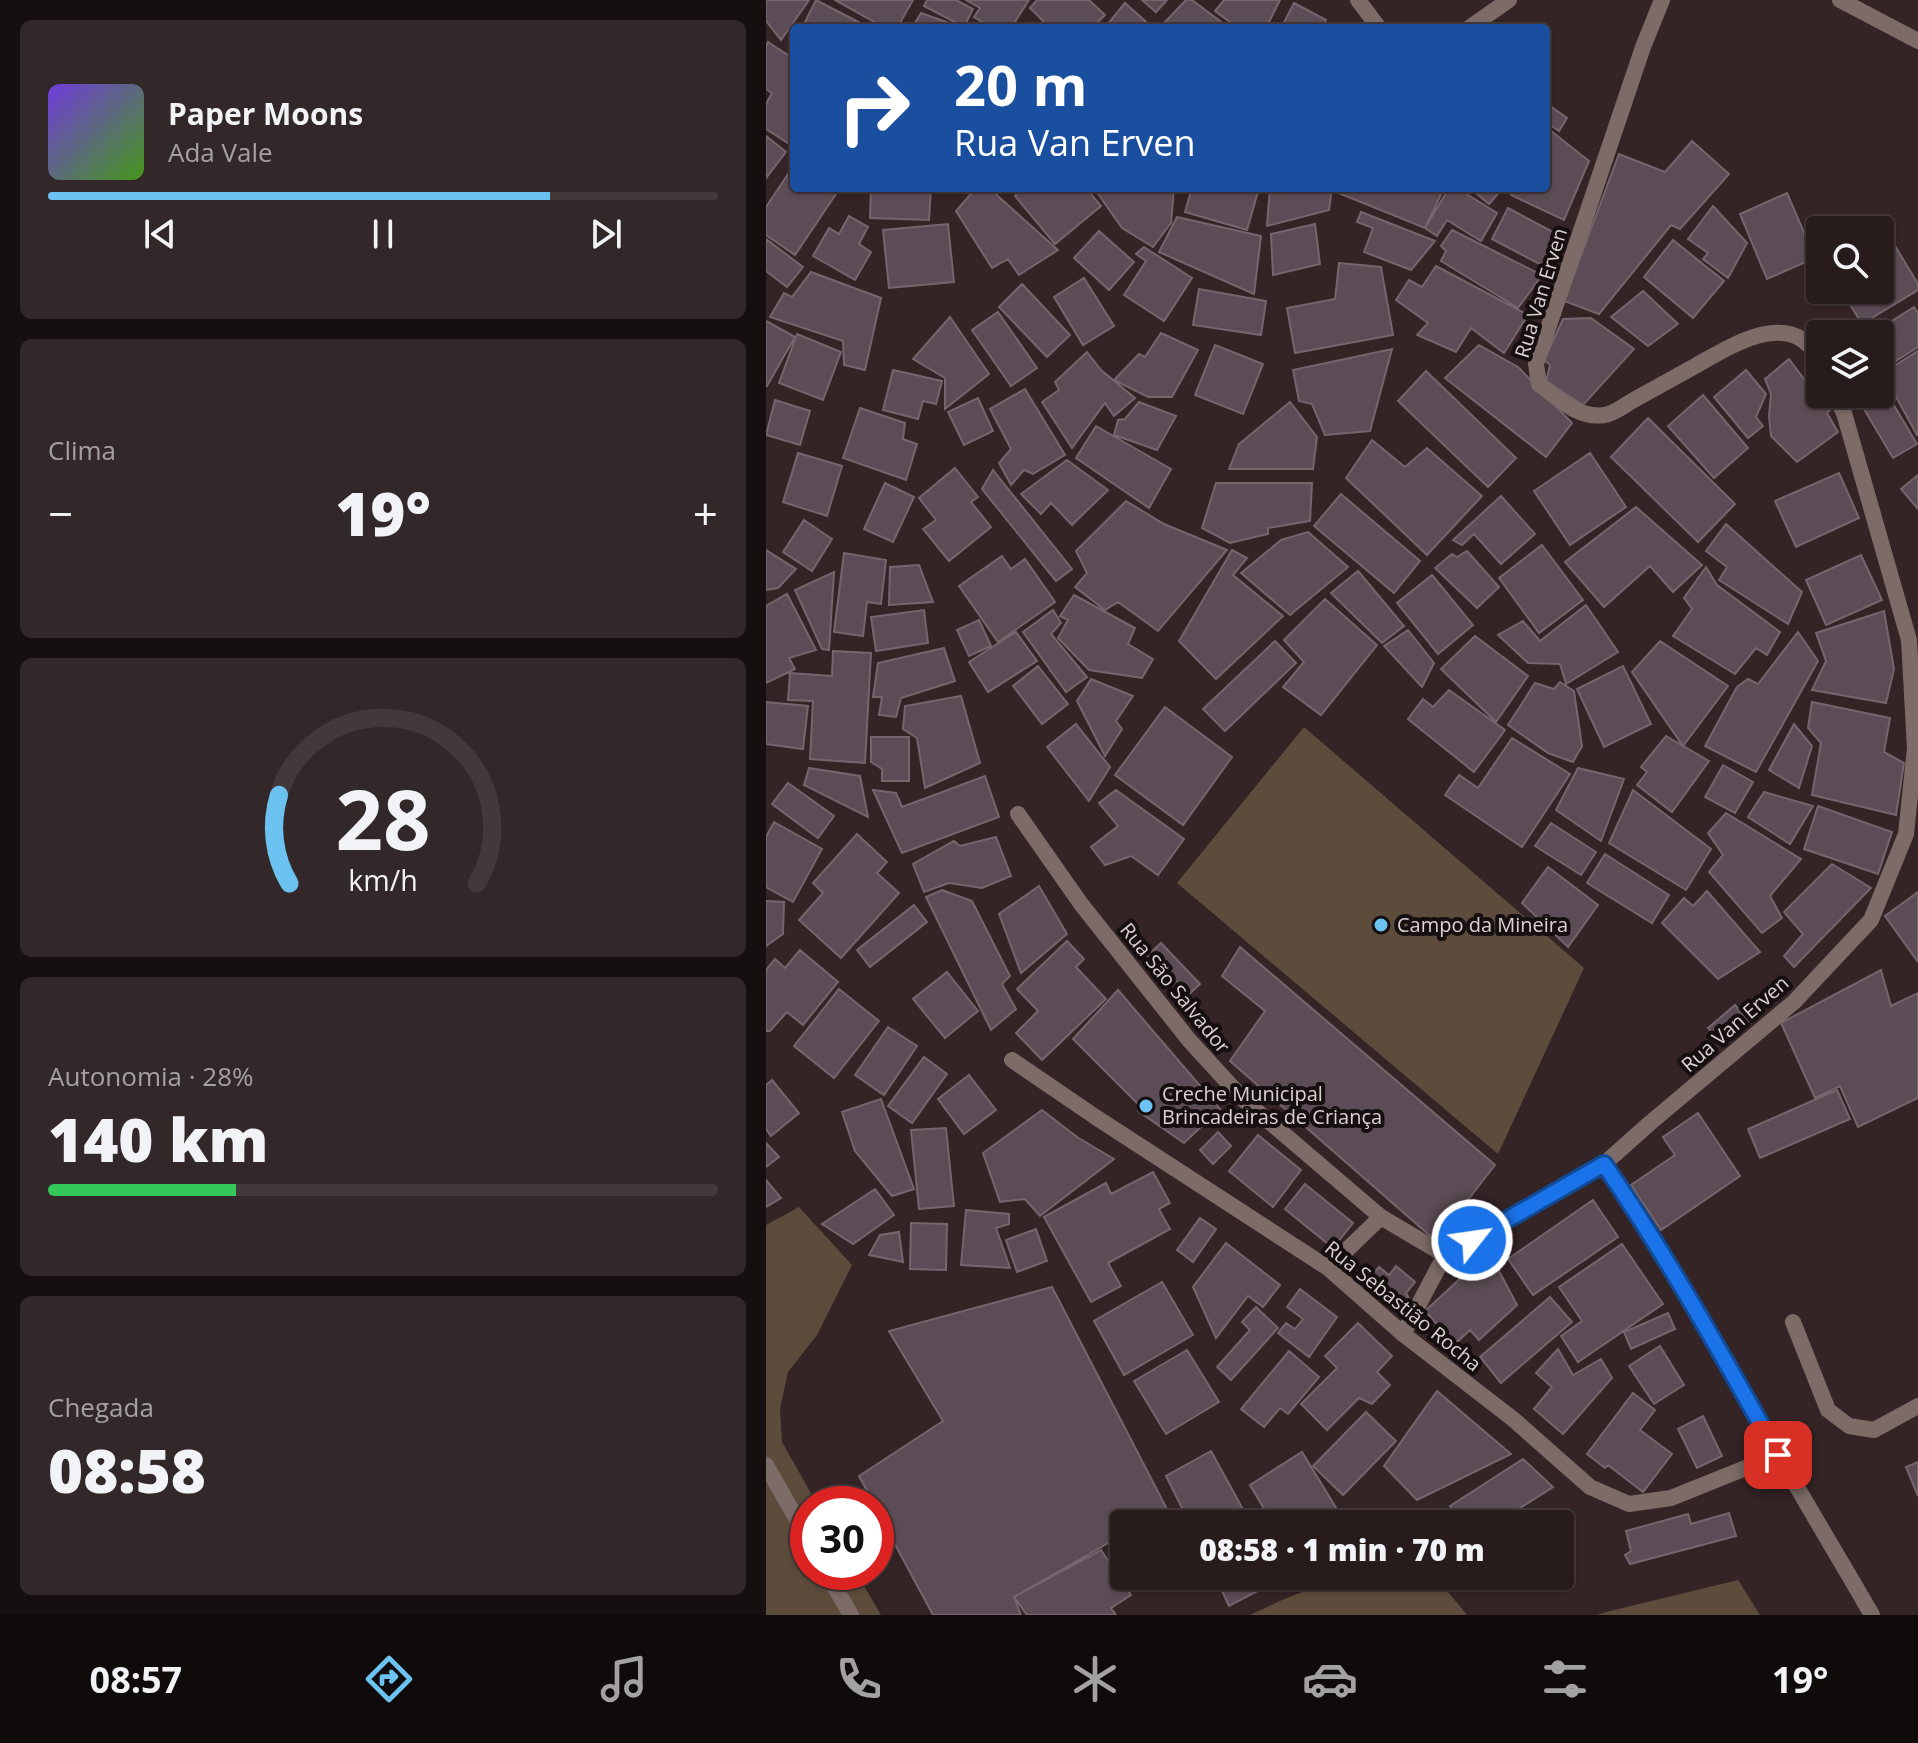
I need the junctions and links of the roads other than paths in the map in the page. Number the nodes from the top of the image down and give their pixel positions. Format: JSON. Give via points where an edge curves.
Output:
{"nodes":[{"id":1,"x":1358,"y":0,"type":"edge"},
{"id":2,"x":1509,"y":0,"type":"edge"},
{"id":3,"x":1662,"y":0,"type":"edge"},
{"id":4,"x":1840,"y":0,"type":"edge"},
{"id":5,"x":1376,"y":24,"type":"edge"},
{"id":6,"x":1475,"y":24,"type":"edge"},
{"id":7,"x":1918,"y":41,"type":"edge"},
{"id":8,"x":1806,"y":342,"type":"edge"},
{"id":9,"x":1842,"y":408,"type":"edge"},
{"id":10,"x":1018,"y":814,"type":"dead end"},
{"id":11,"x":1012,"y":1060,"type":"dead end"},
{"id":12,"x":1604,"y":1164,"type":"junction"},
{"id":13,"x":1381,"y":1217,"type":"junction"},
{"id":14,"x":1445,"y":1255,"type":"junction"},
{"id":15,"x":1328,"y":1268,"type":"junction"},
{"id":16,"x":1793,"y":1322,"type":"dead end"},
{"id":17,"x":1403,"y":1334,"type":"junction"},
{"id":18,"x":1918,"y":1406,"type":"edge"},
{"id":19,"x":1778,"y":1455,"type":"junction"},
{"id":20,"x":766,"y":1465,"type":"edge"},
{"id":21,"x":790,"y":1507,"type":"edge"},
{"id":22,"x":836,"y":1590,"type":"edge"},
{"id":23,"x":851,"y":1615,"type":"edge"},
{"id":24,"x":1872,"y":1615,"type":"edge"}],
"edges":[{"from":1,"to":5,"type":"street"},
{"from":2,"to":6,"type":"street"},
{"from":3,"to":8,"type":"street","name":"Rua Van Erven","via":[[1536,364],[1539,384],[1579,413],[1606,415],[1737,342],[1784,333]]},
{"from":4,"to":7,"type":"street"},
{"from":9,"to":12,"type":"street","name":"Rua Van Erven","via":[[1909,640],[1915,748],[1906,834],[1871,920],[1794,1002]]},
{"from":10,"to":13,"type":"street","name":"Rua São Salvador","via":[[1081,904],[1189,1040],[1244,1100]]},
{"from":11,"to":15,"type":"street","name":"Rua Sebastião Rocha"},
{"from":12,"to":14,"type":"street","name":"Rua Van Erven"},
{"from":12,"to":19,"type":"street","via":[[1643,1221]]},
{"from":13,"to":14,"type":"street","name":"Rua São Salvador"},
{"from":13,"to":15,"type":"street"},
{"from":14,"to":17,"type":"street"},
{"from":15,"to":17,"type":"street","name":"Rua Sebastião Rocha"},
{"from":16,"to":18,"type":"street","via":[[1828,1410],[1849,1426],[1874,1430]]},
{"from":17,"to":19,"type":"street","name":"Rua Sebastião Rocha","via":[[1590,1487],[1629,1504],[1671,1498]]},
{"from":19,"to":24,"type":"street"},
{"from":20,"to":21,"type":"street"},
{"from":22,"to":23,"type":"street"}]}
